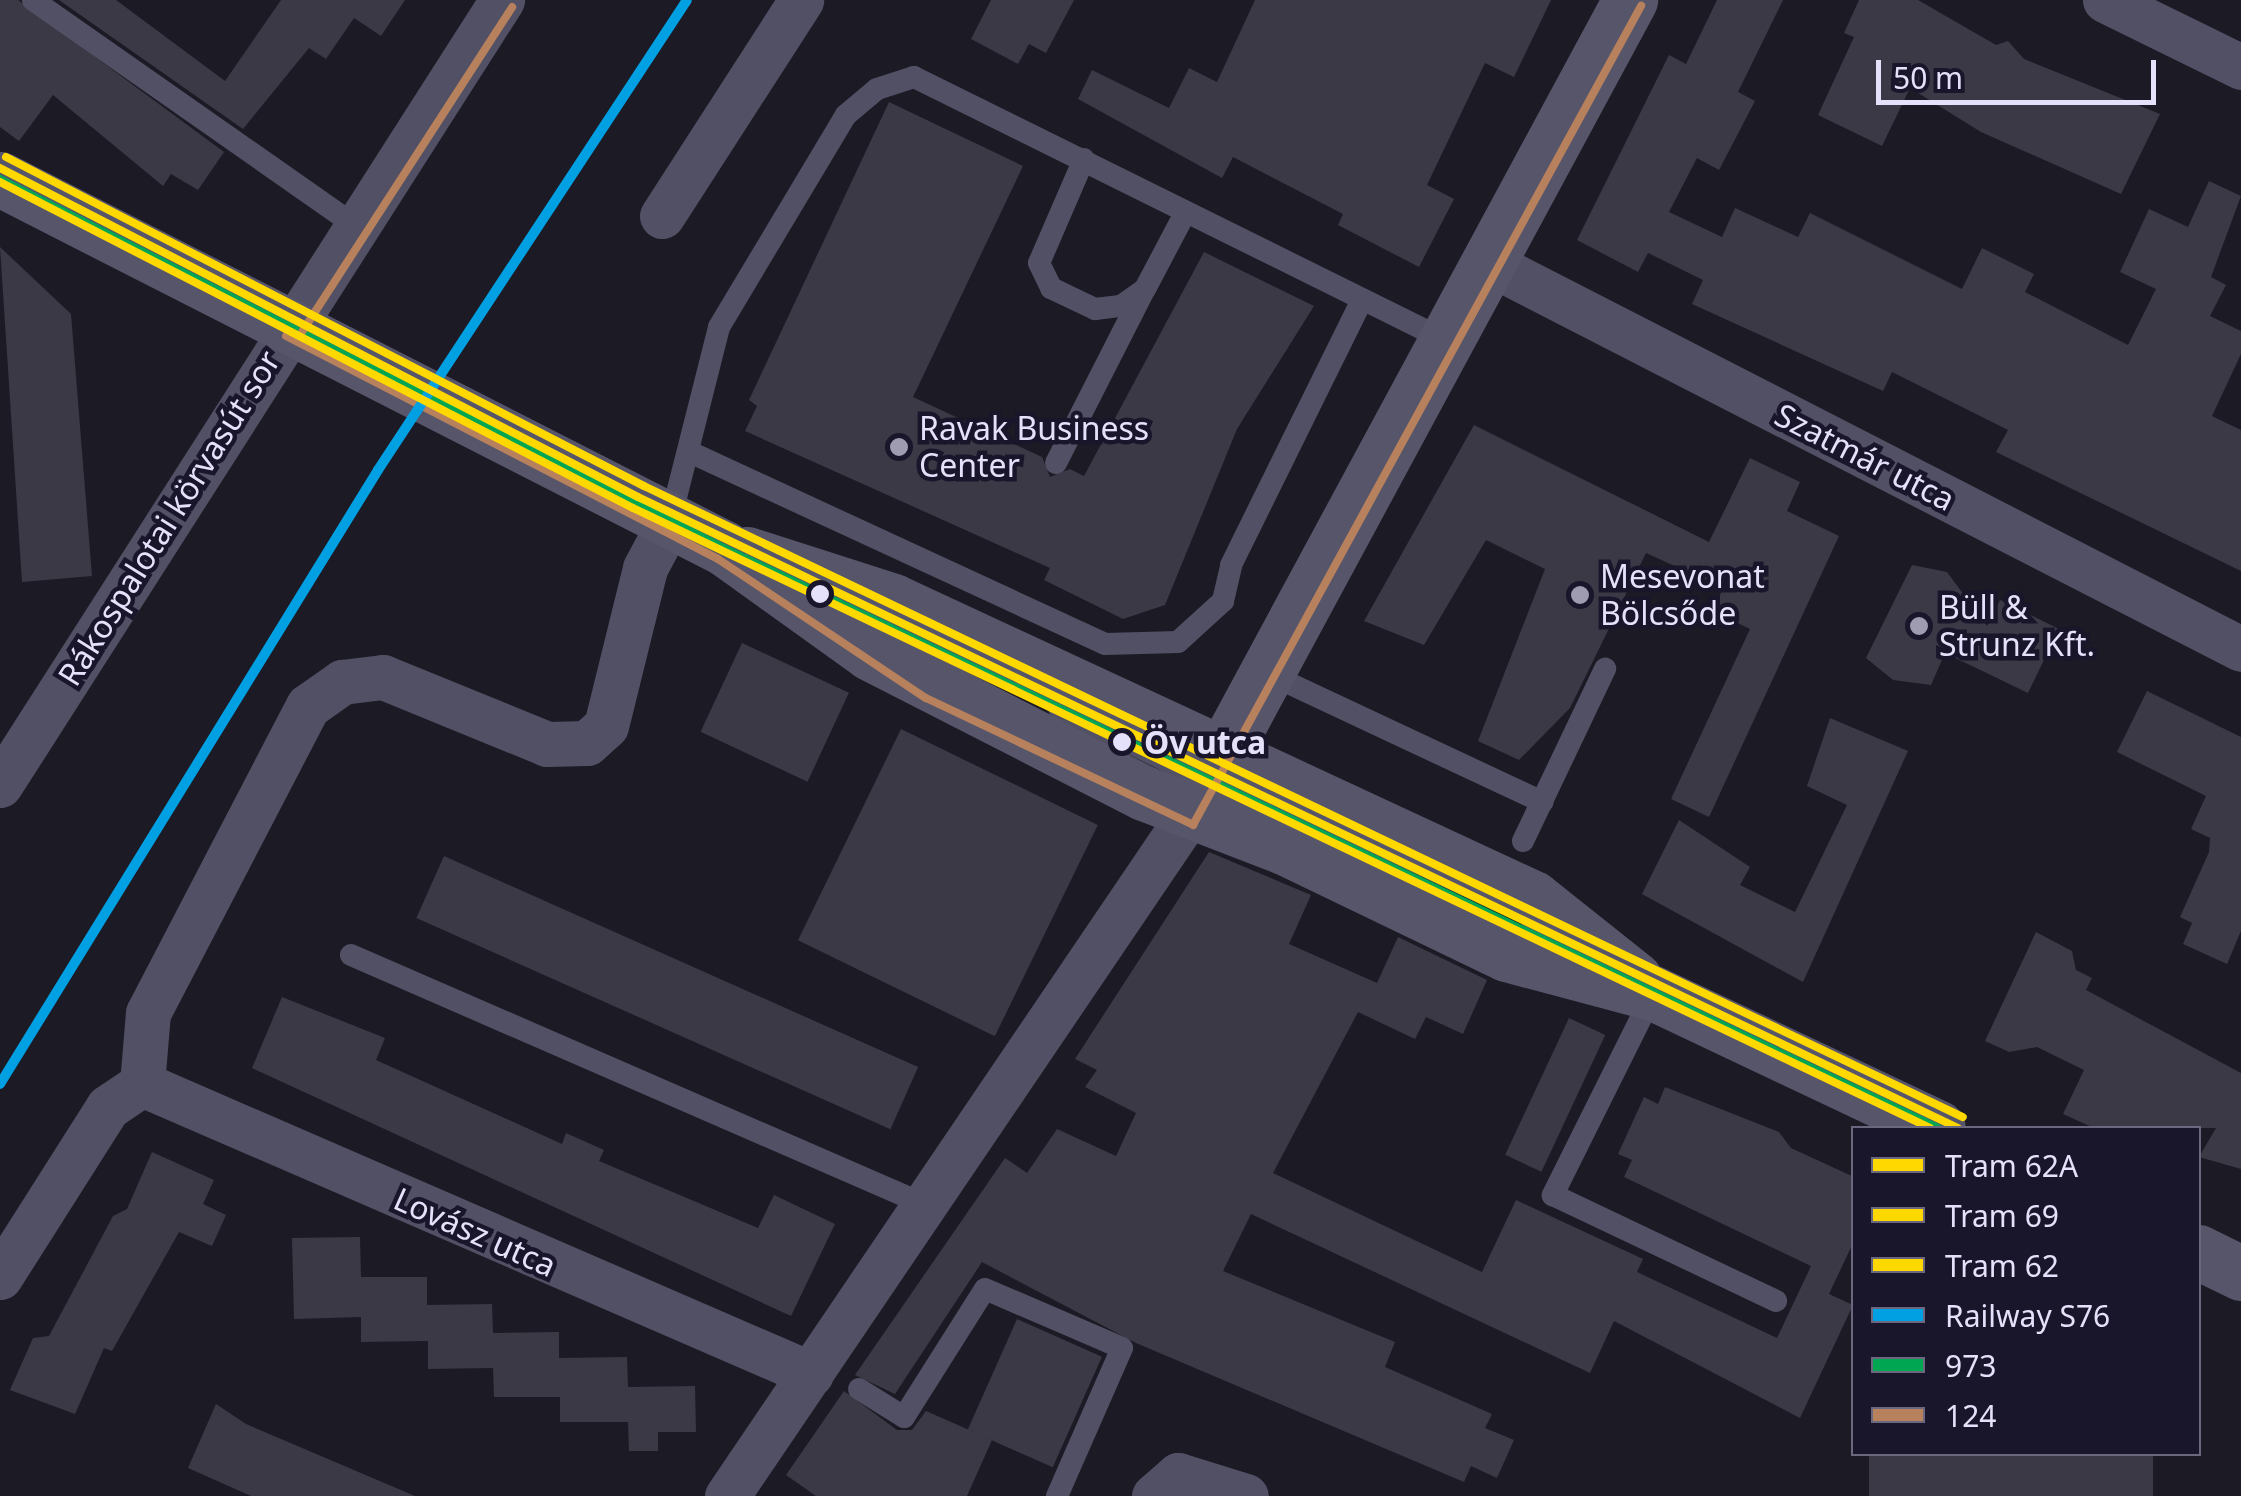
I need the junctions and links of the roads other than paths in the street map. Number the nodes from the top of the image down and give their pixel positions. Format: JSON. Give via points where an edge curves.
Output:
{"nodes":[{"id":1,"x":33,"y":0,"type":"edge"},
{"id":2,"x":502,"y":0,"type":"edge"},
{"id":3,"x":801,"y":0,"type":"edge"},
{"id":4,"x":1630,"y":0,"type":"edge"},
{"id":5,"x":2105,"y":0,"type":"edge"},
{"id":6,"x":2241,"y":66,"type":"edge"},
{"id":7,"x":1084,"y":158,"type":"junction"},
{"id":8,"x":0,"y":180,"type":"edge"},
{"id":9,"x":1185,"y":213,"type":"junction"},
{"id":10,"x":662,"y":216,"type":"dead end"},
{"id":11,"x":356,"y":226,"type":"junction"},
{"id":12,"x":1489,"y":263,"type":"junction"},
{"id":13,"x":1145,"y":289,"type":"junction"},
{"id":14,"x":1362,"y":300,"type":"junction"},
{"id":15,"x":292,"y":325,"type":"junction"},
{"id":16,"x":1447,"y":341,"type":"junction"},
{"id":17,"x":694,"y":454,"type":"junction"},
{"id":18,"x":1056,"y":463,"type":"dead end"},
{"id":19,"x":670,"y":522,"type":"junction"},
{"id":20,"x":2241,"y":649,"type":"edge"},
{"id":21,"x":1605,"y":668,"type":"dead end"},
{"id":22,"x":1270,"y":674,"type":"junction"},
{"id":23,"x":1208,"y":784,"type":"junction"},
{"id":24,"x":0,"y":785,"type":"edge"},
{"id":25,"x":1542,"y":802,"type":"junction"},
{"id":26,"x":1523,"y":841,"type":"dead end"},
{"id":27,"x":351,"y":954,"type":"dead end"},
{"id":28,"x":1653,"y":992,"type":"junction"},
{"id":29,"x":142,"y":1084,"type":"junction"},
{"id":30,"x":1934,"y":1126,"type":"edge"},
{"id":31,"x":921,"y":1204,"type":"junction"},
{"id":32,"x":2201,"y":1253,"type":"edge"},
{"id":33,"x":2241,"y":1273,"type":"edge"},
{"id":34,"x":0,"y":1277,"type":"edge"},
{"id":35,"x":1776,"y":1301,"type":"dead end"},
{"id":36,"x":811,"y":1374,"type":"junction"},
{"id":37,"x":859,"y":1389,"type":"dead end"},
{"id":38,"x":728,"y":1496,"type":"edge"},
{"id":39,"x":1057,"y":1496,"type":"edge"},
{"id":40,"x":1154,"y":1496,"type":"edge"},
{"id":41,"x":1246,"y":1496,"type":"edge"}],
"edges":[{"from":1,"to":11,"type":"lane"},
{"from":2,"to":11,"type":"street","name":"Rákospalotai körvasút sor"},
{"from":3,"to":10,"type":"street"},
{"from":4,"to":12,"type":"street"},
{"from":5,"to":6,"type":"street"},
{"from":7,"to":9,"type":"lane"},
{"from":7,"to":13,"type":"lane","via":[[1039,263],[1051,288],[1095,309]]},
{"from":7,"to":17,"type":"lane","via":[[914,77],[877,89],[846,115],[720,327],[704,363]]},
{"from":8,"to":15,"type":"street"},
{"from":9,"to":13,"type":"lane"},
{"from":9,"to":14,"type":"lane"},
{"from":11,"to":15,"type":"street","name":"Rákospalotai körvasút sor"},
{"from":12,"to":16,"type":"street"},
{"from":12,"to":20,"type":"street","name":"Szatmár utca"},
{"from":13,"to":18,"type":"lane"},
{"from":14,"to":16,"type":"lane"},
{"from":14,"to":17,"type":"lane","via":[[1232,565],[1223,602],[1178,642],[1105,644]]},
{"from":15,"to":19,"type":"street"},
{"from":15,"to":24,"type":"street","name":"Rákospalotai körvasút sor"},
{"from":16,"to":22,"type":"street"},
{"from":17,"to":19,"type":"lane"},
{"from":19,"to":23,"type":"street","via":[[724,548],[892,601]]},
{"from":19,"to":29,"type":"street","via":[[645,568],[606,726],[587,743],[547,744],[383,677],[342,682],[308,706],[148,1013],[138,1045]]},
{"from":21,"to":25,"type":"lane"},
{"from":22,"to":23,"type":"street"},
{"from":22,"to":25,"type":"lane"},
{"from":23,"to":28,"type":"street","via":[[1532,898]]},
{"from":23,"to":31,"type":"street"},
{"from":25,"to":26,"type":"lane"},
{"from":27,"to":31,"type":"lane"},
{"from":28,"to":30,"type":"street"},
{"from":28,"to":35,"type":"lane","via":[[1554,1195]]},
{"from":29,"to":34,"type":"street","via":[[108,1107]]},
{"from":29,"to":36,"type":"street","name":"Lovász utca"},
{"from":31,"to":36,"type":"street"},
{"from":32,"to":33,"type":"street"},
{"from":36,"to":38,"type":"street"},
{"from":37,"to":39,"type":"lane","via":[[904,1417],[985,1289],[1122,1348]]},
{"from":40,"to":41,"type":"street","via":[[1178,1474]]}]}
